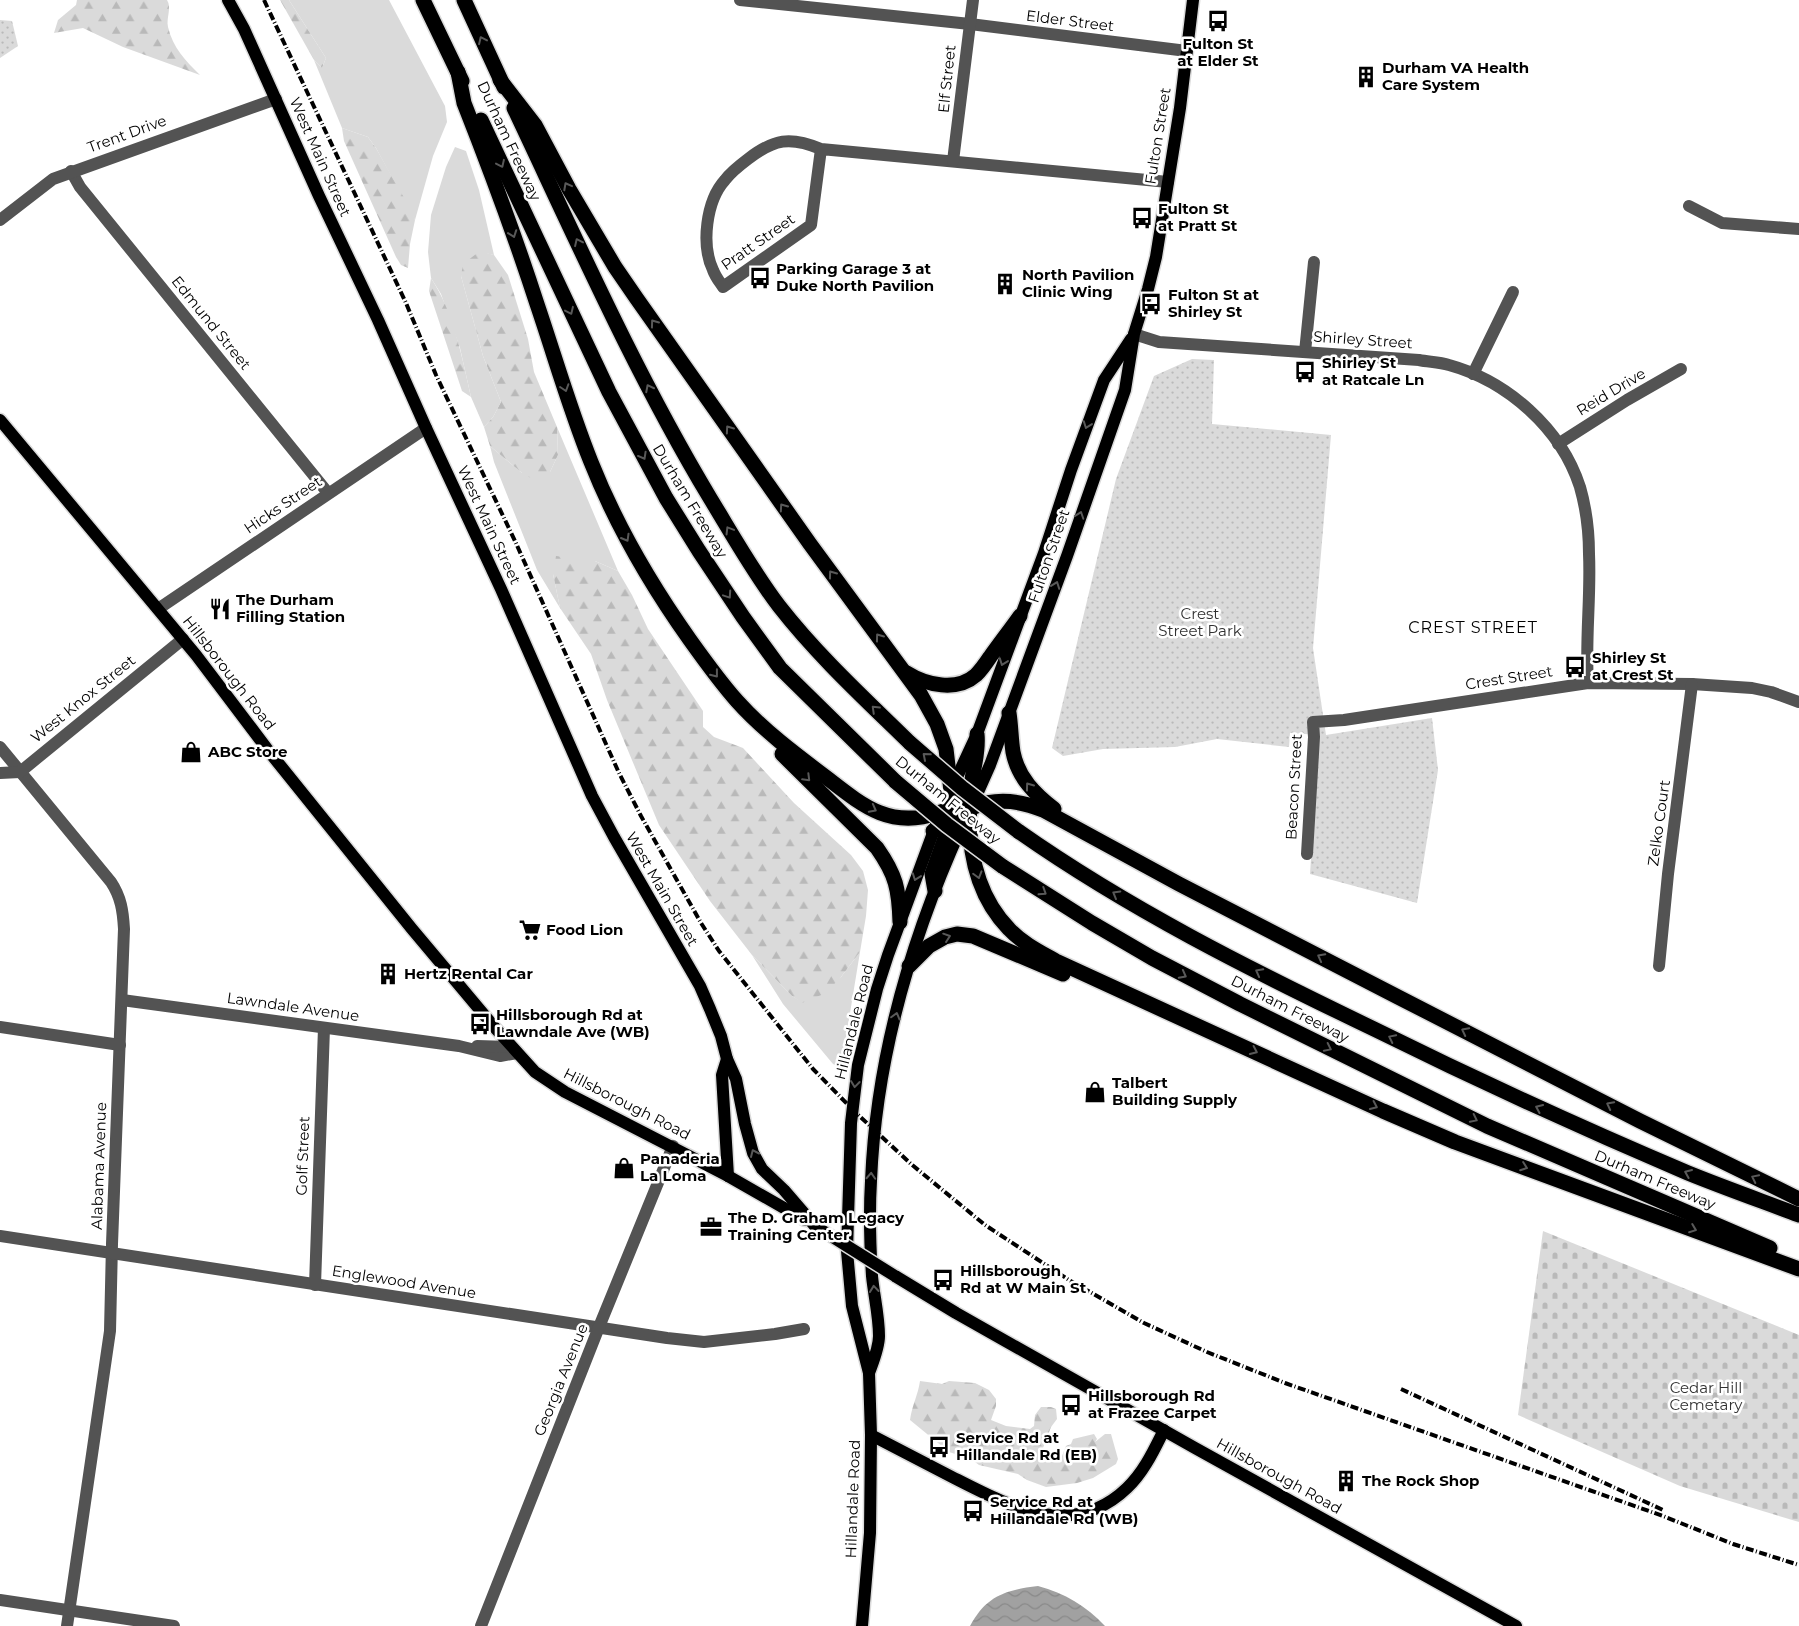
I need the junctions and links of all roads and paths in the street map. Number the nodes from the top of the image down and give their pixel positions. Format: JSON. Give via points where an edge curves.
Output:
{"nodes":[{"id":1,"x":228,"y":0,"type":"edge"},
{"id":2,"x":423,"y":0,"type":"edge"},
{"id":3,"x":464,"y":0,"type":"edge"},
{"id":4,"x":740,"y":0,"type":"edge"},
{"id":5,"x":973,"y":0,"type":"edge"},
{"id":6,"x":1193,"y":0,"type":"edge"},
{"id":7,"x":970,"y":24,"type":"junction"},
{"id":8,"x":1187,"y":51,"type":"junction"},
{"id":9,"x":458,"y":72,"type":"junction"},
{"id":10,"x":500,"y":80,"type":"junction"},
{"id":11,"x":276,"y":99,"type":"junction"},
{"id":12,"x":821,"y":149,"type":"junction"},
{"id":13,"x":953,"y":162,"type":"junction"},
{"id":14,"x":71,"y":172,"type":"junction"},
{"id":15,"x":1168,"y":182,"type":"junction"},
{"id":16,"x":1689,"y":206,"type":"dead end"},
{"id":17,"x":0,"y":220,"type":"edge"},
{"id":18,"x":1799,"y":229,"type":"edge"},
{"id":19,"x":1314,"y":262,"type":"dead end"},
{"id":20,"x":1513,"y":292,"type":"dead end"},
{"id":21,"x":1134,"y":334,"type":"junction"},
{"id":22,"x":1305,"y":352,"type":"junction"},
{"id":23,"x":1681,"y":369,"type":"dead end"},
{"id":24,"x":1473,"y":374,"type":"junction"},
{"id":25,"x":0,"y":420,"type":"edge"},
{"id":26,"x":426,"y":428,"type":"junction"},
{"id":27,"x":1558,"y":444,"type":"junction"},
{"id":28,"x":328,"y":494,"type":"junction"},
{"id":29,"x":158,"y":609,"type":"junction"},
{"id":30,"x":1020,"y":616,"type":"junction"},
{"id":31,"x":183,"y":640,"type":"junction"},
{"id":32,"x":903,"y":671,"type":"junction"},
{"id":33,"x":1588,"y":683,"type":"junction"},
{"id":34,"x":1692,"y":684,"type":"junction"},
{"id":35,"x":1799,"y":702,"type":"edge"},
{"id":36,"x":1009,"y":713,"type":"junction"},
{"id":37,"x":1313,"y":722,"type":"joint"},
{"id":38,"x":764,"y":728,"type":"junction"},
{"id":39,"x":976,"y":734,"type":"junction"},
{"id":40,"x":0,"y":747,"type":"edge"},
{"id":41,"x":20,"y":772,"type":"junction"},
{"id":42,"x":0,"y":773,"type":"edge"},
{"id":43,"x":951,"y":791,"type":"junction"},
{"id":44,"x":975,"y":796,"type":"junction"},
{"id":45,"x":947,"y":813,"type":"junction"},
{"id":46,"x":1062,"y":820,"type":"junction"},
{"id":47,"x":933,"y":831,"type":"joint"},
{"id":48,"x":1306,"y":854,"type":"dead end"},
{"id":49,"x":935,"y":892,"type":"junction"},
{"id":50,"x":900,"y":922,"type":"junction"},
{"id":51,"x":909,"y":966,"type":"junction"},
{"id":52,"x":1659,"y":966,"type":"dead end"},
{"id":53,"x":1118,"y":988,"type":"junction"},
{"id":54,"x":122,"y":1000,"type":"junction"},
{"id":55,"x":0,"y":1027,"type":"edge"},
{"id":56,"x":324,"y":1028,"type":"junction"},
{"id":57,"x":120,"y":1045,"type":"junction"},
{"id":58,"x":514,"y":1050,"type":"junction"},
{"id":59,"x":727,"y":1059,"type":"junction"},
{"id":60,"x":673,"y":1146,"type":"junction"},
{"id":61,"x":728,"y":1176,"type":"junction"},
{"id":62,"x":1799,"y":1199,"type":"edge"},
{"id":63,"x":1799,"y":1216,"type":"edge"},
{"id":64,"x":815,"y":1226,"type":"junction"},
{"id":65,"x":0,"y":1236,"type":"edge"},
{"id":66,"x":112,"y":1253,"type":"junction"},
{"id":67,"x":1799,"y":1261,"type":"edge"},
{"id":68,"x":1799,"y":1269,"type":"edge"},
{"id":69,"x":315,"y":1285,"type":"junction"},
{"id":70,"x":599,"y":1328,"type":"junction"},
{"id":71,"x":804,"y":1328,"type":"dead end"},
{"id":72,"x":869,"y":1373,"type":"junction"},
{"id":73,"x":1164,"y":1430,"type":"junction"},
{"id":74,"x":871,"y":1435,"type":"junction"},
{"id":75,"x":0,"y":1600,"type":"edge"},
{"id":76,"x":70,"y":1610,"type":"junction"},
{"id":77,"x":67,"y":1626,"type":"edge"},
{"id":78,"x":174,"y":1626,"type":"edge"},
{"id":79,"x":481,"y":1626,"type":"edge"},
{"id":80,"x":862,"y":1626,"type":"edge"},
{"id":81,"x":1516,"y":1626,"type":"edge"}],
"edges":[{"from":1,"to":11,"type":"main road","name":"West Main Street"},
{"from":2,"to":9,"type":"highway","name":"Durham Freeway"},
{"from":10,"to":3,"type":"highway","name":"Durham Freeway","one_way":true},
{"from":4,"to":7,"type":"street","name":"Elder Street"},
{"from":5,"to":7,"type":"street","name":"Elf Street"},
{"from":6,"to":8,"type":"main road","name":"Fulton Street"},
{"from":7,"to":8,"type":"street","name":"Elder Street"},
{"from":7,"to":13,"type":"street","name":"Elf Street"},
{"from":8,"to":15,"type":"main road","name":"Fulton Street"},
{"from":9,"to":38,"type":"highway","one_way":true,"via":[[464,103],[605,497],[677,622],[737,701]]},
{"from":9,"to":67,"type":"highway","name":"Durham Freeway","one_way":true,"bridge":true,"via":[[609,392],[670,506],[780,668],[896,782],[1002,866],[1152,958],[1487,1126]]},
{"from":32,"to":10,"type":"highway","one_way":true,"via":[[637,299],[569,190],[535,125]]},
{"from":63,"to":10,"type":"highway","name":"Durham Freeway","one_way":true,"bridge":true,"via":[[1690,1174],[1543,1109],[1310,998],[1154,916],[1074,869],[1018,831],[910,743],[834,669],[796,626],[741,551],[661,410]]},
{"from":11,"to":14,"type":"street","name":"Trent Drive"},
{"from":11,"to":26,"type":"main road","name":"West Main Street"},
{"from":12,"to":12,"type":"street","name":"Pratt Street","via":[[811,224],[723,287],[712,270],[707,247],[707,223],[712,202],[724,180],[764,147],[776,142],[788,140]]},
{"from":12,"to":13,"type":"street","name":"Pratt Street"},
{"from":13,"to":15,"type":"street","name":"Pratt Street"},
{"from":14,"to":17,"type":"street","name":"Trent Drive","via":[[50,181]]},
{"from":14,"to":28,"type":"street","name":"Edmund Street"},
{"from":15,"to":21,"type":"main road","name":"Fulton Street","via":[[1151,281]]},
{"from":16,"to":18,"type":"street","via":[[1722,224]]},
{"from":19,"to":22,"type":"street"},
{"from":20,"to":24,"type":"street"},
{"from":21,"to":22,"type":"street","name":"Shirley Street","via":[[1158,342]]},
{"from":21,"to":30,"type":"main road","name":"Fulton Street","one_way":true,"via":[[1104,380]]},
{"from":36,"to":21,"type":"main road","name":"Fulton Street","one_way":true,"via":[[1125,390]]},
{"from":22,"to":24,"type":"street","name":"Shirley Street","via":[[1419,360]]},
{"from":23,"to":27,"type":"street","name":"Reid Drive"},
{"from":24,"to":27,"type":"street","name":"Shirley Street","via":[[1521,403]]},
{"from":25,"to":29,"type":"main road","name":"Hillsborough Road"},
{"from":26,"to":28,"type":"street","name":"Hicks Street"},
{"from":26,"to":59,"type":"main road","name":"West Main Street","via":[[501,588],[592,796],[700,986]]},
{"from":27,"to":33,"type":"street","name":"Shirley Street","via":[[1580,486],[1588,531]]},
{"from":28,"to":29,"type":"street","name":"Hicks Street"},
{"from":29,"to":31,"type":"main road","name":"Hillsborough Road"},
{"from":30,"to":32,"type":"highway","via":[[980,670],[966,681],[952,685],[935,684],[919,681]]},
{"from":30,"to":39,"type":"main road","name":"Fulton Street","one_way":true},
{"from":31,"to":41,"type":"street","name":"West Knox Street"},
{"from":31,"to":58,"type":"main road","name":"Hillsborough Road","via":[[321,817]]},
{"from":32,"to":43,"type":"highway","via":[[938,724],[946,749]]},
{"from":33,"to":34,"type":"street","name":"Crest Street"},
{"from":33,"to":37,"type":"street","name":"Crest Street","via":[[1353,719]]},
{"from":34,"to":35,"type":"street","name":"Crest Street","via":[[1752,688]]},
{"from":34,"to":52,"type":"street","name":"Zelko Court"},
{"from":36,"to":44,"type":"main road","name":"Fulton Street"},
{"from":46,"to":36,"type":"highway","one_way":true,"via":[[1058,812],[1027,785],[1018,768]]},
{"from":37,"to":48,"type":"street","name":"Beacon Street"},
{"from":38,"to":45,"type":"highway","one_way":true,"via":[[857,801],[886,816],[915,819]]},
{"from":38,"to":50,"type":"highway","one_way":true,"via":[[781,753],[877,848],[887,862],[896,884]]},
{"from":39,"to":43,"type":"main road","name":"Fulton Street"},
{"from":39,"to":44,"type":"highway"},
{"from":40,"to":41,"type":"street","name":"Alabama Avenue"},
{"from":41,"to":42,"type":"street"},
{"from":41,"to":54,"type":"street","name":"Alabama Avenue","via":[[117,891],[124,929]]},
{"from":43,"to":45,"type":"highway"},
{"from":44,"to":45,"type":"highway"},
{"from":44,"to":46,"type":"highway","via":[[993,802],[1021,802]]},
{"from":44,"to":49,"type":"main road","name":"Hillandale Road"},
{"from":44,"to":53,"type":"highway","one_way":true,"via":[[969,822],[974,860],[983,893],[994,912],[1027,944],[1056,961]]},
{"from":45,"to":47,"type":"highway"},
{"from":45,"to":49,"type":"highway","via":[[941,853],[932,874]]},
{"from":62,"to":46,"type":"highway","one_way":true,"via":[[1406,1001]]},
{"from":47,"to":50,"type":"main road","name":"Hillandale Road","one_way":true},
{"from":49,"to":51,"type":"main road","name":"Hillandale Road"},
{"from":50,"to":72,"type":"main road","name":"Hillandale Road","one_way":true,"via":[[869,1019],[858,1065],[851,1123],[846,1251],[852,1306]]},
{"from":51,"to":53,"type":"highway","one_way":true,"via":[[929,946],[957,934],[973,936],[1078,980]]},
{"from":72,"to":51,"type":"main road","name":"Hillandale Road","one_way":true,"via":[[879,1338],[869,1225],[875,1124],[884,1059]]},
{"from":53,"to":68,"type":"highway","one_way":true,"via":[[1455,1142]]},
{"from":54,"to":56,"type":"street","name":"Lawndale Avenue"},
{"from":54,"to":57,"type":"street","name":"Alabama Avenue"},
{"from":55,"to":57,"type":"street"},
{"from":56,"to":58,"type":"street","name":"Lawndale Avenue"},
{"from":56,"to":69,"type":"street","name":"Golf Street"},
{"from":57,"to":66,"type":"street","name":"Alabama Avenue"},
{"from":58,"to":60,"type":"main road","name":"Hillsborough Road","via":[[535,1072],[555,1086]]},
{"from":59,"to":61,"type":"main road","name":"West Main Street","via":[[722,1075]]},
{"from":64,"to":59,"type":"main road","name":"West Main Street","one_way":true,"via":[[762,1169],[753,1153],[736,1079]]},
{"from":60,"to":61,"type":"main road","name":"Hillsborough Road"},
{"from":60,"to":70,"type":"street","name":"Georgia Avenue"},
{"from":61,"to":64,"type":"main road","name":"Hillsborough Road"},
{"from":64,"to":73,"type":"main road","name":"Hillsborough Road","bridge":true,"via":[[956,1313]]},
{"from":65,"to":66,"type":"street","name":"Englewood Avenue"},
{"from":66,"to":69,"type":"street","name":"Englewood Avenue"},
{"from":66,"to":76,"type":"street","name":"Alabama Avenue","via":[[110,1331]]},
{"from":69,"to":70,"type":"street","name":"Englewood Avenue"},
{"from":70,"to":71,"type":"street","name":"Englewood Avenue","via":[[704,1342]]},
{"from":70,"to":79,"type":"street","name":"Georgia Avenue"},
{"from":72,"to":74,"type":"main road","name":"Hillandale Road"},
{"from":73,"to":74,"type":"main road","via":[[1145,1466],[1122,1493],[1101,1507],[1063,1516],[1011,1506]]},
{"from":73,"to":81,"type":"main road","name":"Hillsborough Road"},
{"from":74,"to":80,"type":"main road","name":"Hillandale Road","via":[[870,1533]]},
{"from":75,"to":76,"type":"street"},
{"from":76,"to":77,"type":"street","name":"Alabama Avenue"},
{"from":76,"to":78,"type":"street"}]}
